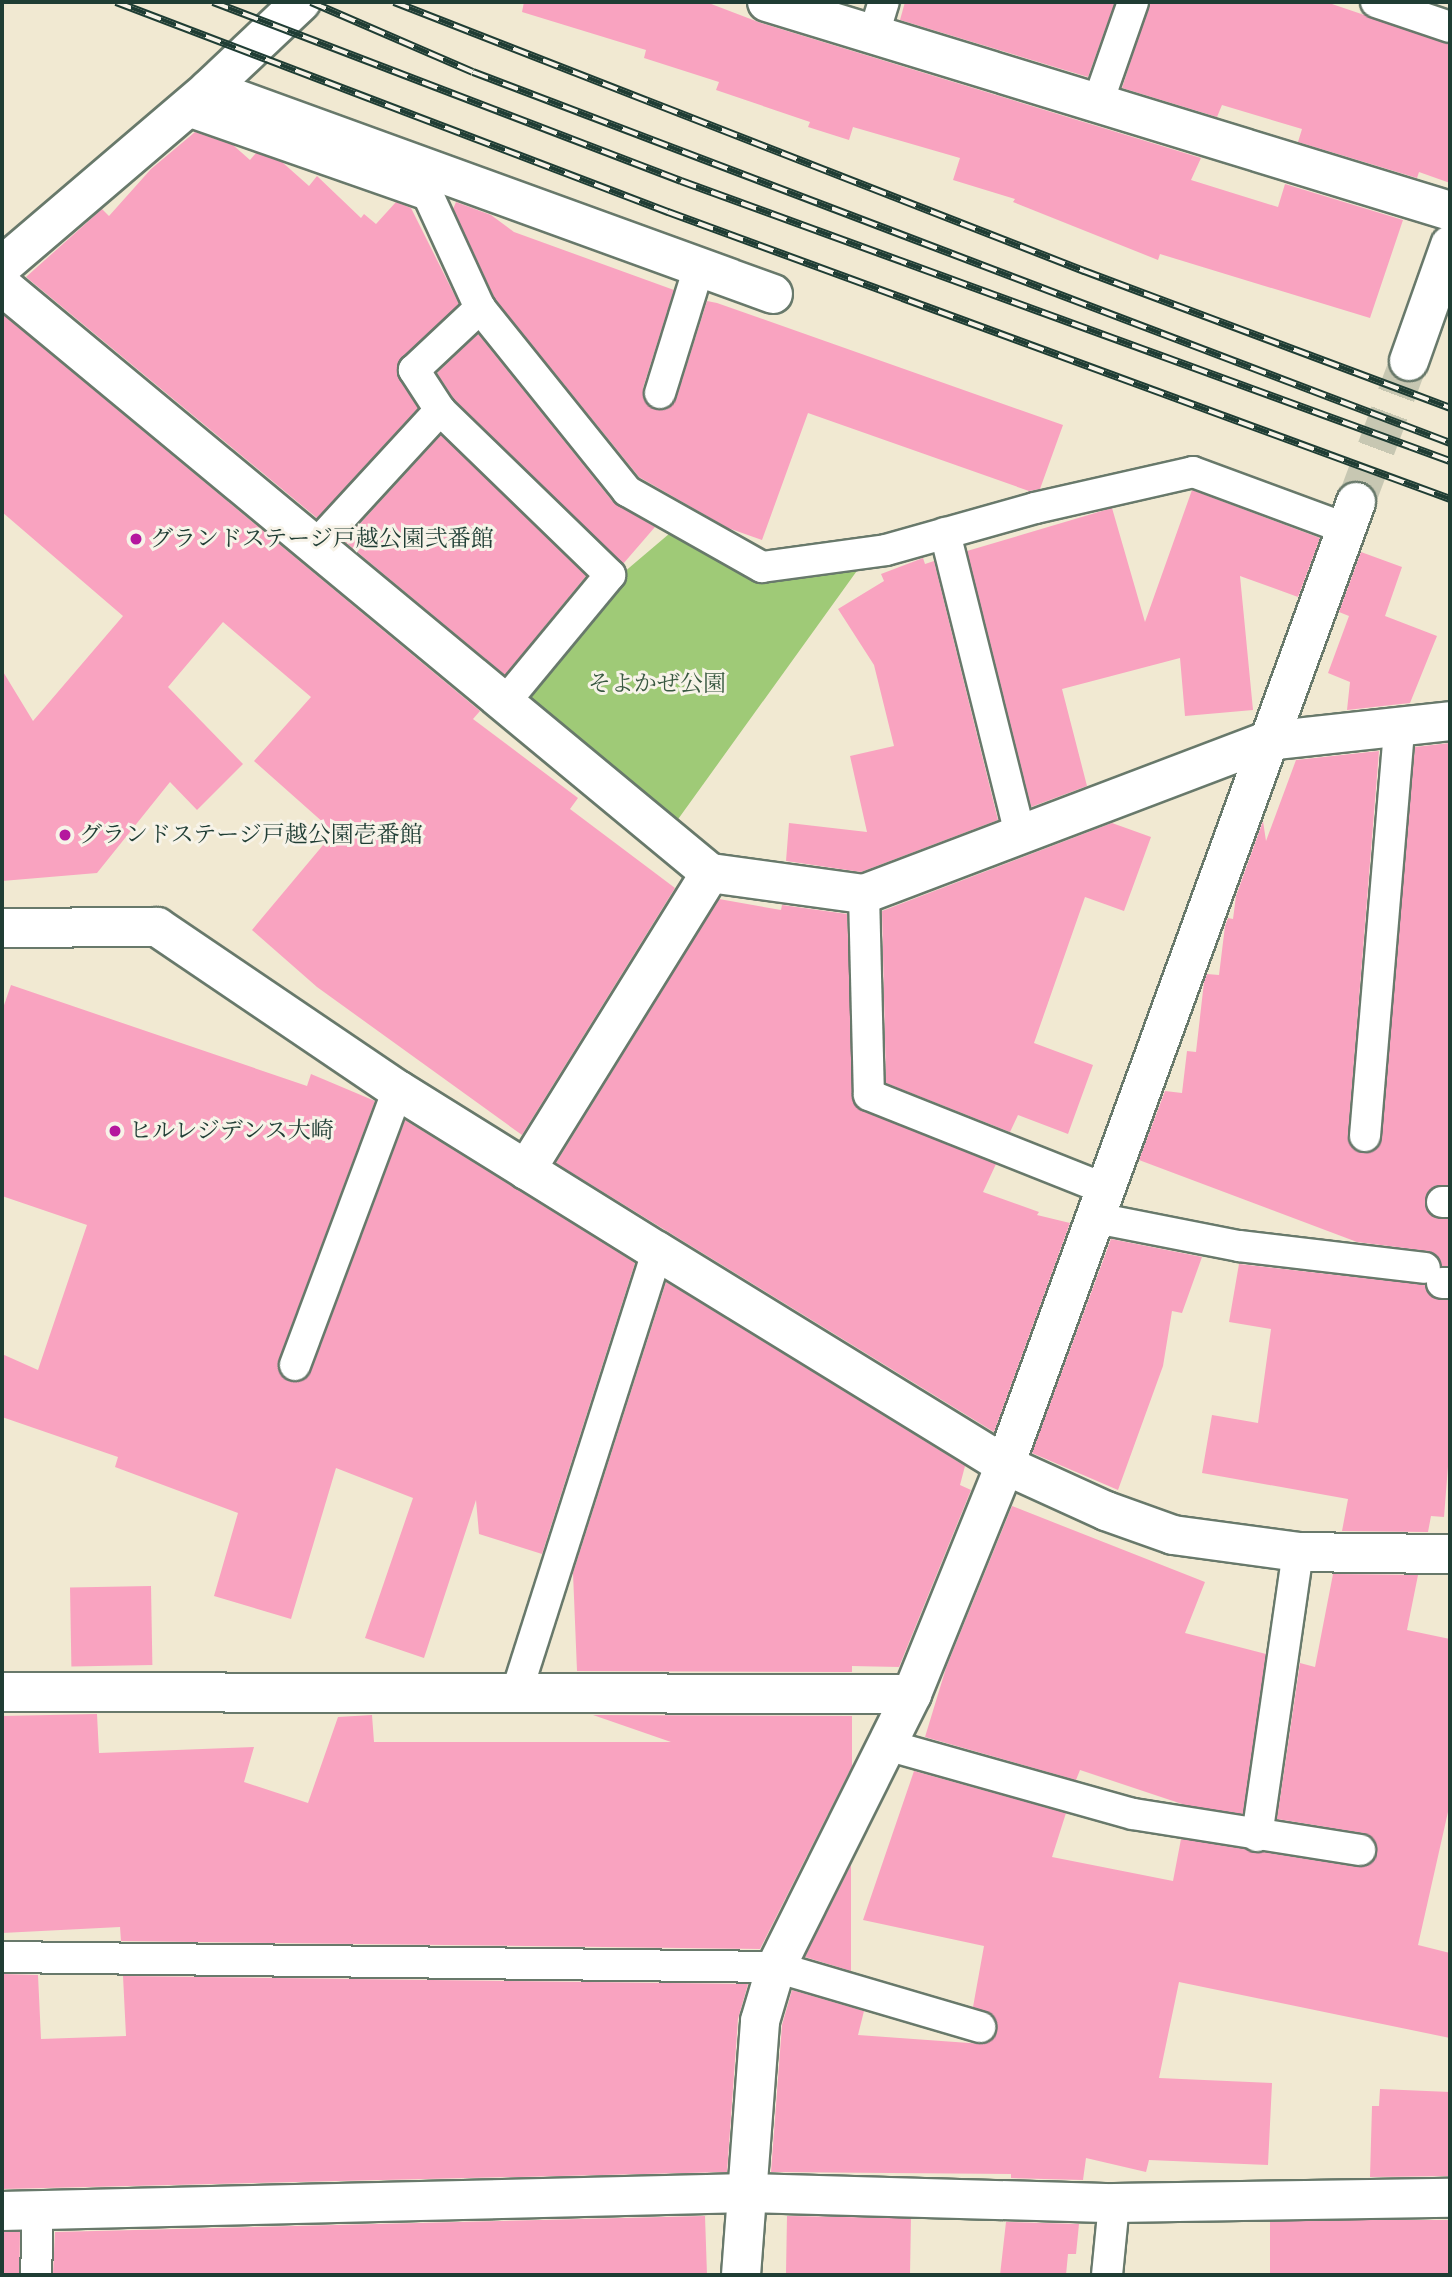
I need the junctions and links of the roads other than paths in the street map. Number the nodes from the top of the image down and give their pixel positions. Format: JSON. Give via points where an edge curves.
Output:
{"nodes":[{"id":1,"x":301,"y":2,"type":"edge"},
{"id":2,"x":767,"y":2,"type":"edge"},
{"id":3,"x":1133,"y":2,"type":"edge"},
{"id":4,"x":1376,"y":2,"type":"edge"},
{"id":5,"x":878,"y":19,"type":"edge"},
{"id":6,"x":1450,"y":27,"type":"edge"},
{"id":7,"x":197,"y":99,"type":"junction"},
{"id":8,"x":1097,"y":105,"type":"junction"},
{"id":9,"x":1450,"y":211,"type":"edge"},
{"id":10,"x":1450,"y":245,"type":"edge"},
{"id":11,"x":2,"y":266,"type":"edge"},
{"id":12,"x":699,"y":267,"type":"junction"},
{"id":13,"x":2,"y":286,"type":"edge"},
{"id":14,"x":774,"y":294,"type":"dead end"},
{"id":15,"x":480,"y":308,"type":"junction"},
{"id":16,"x":1409,"y":360,"type":"tunnel mouth"},
{"id":17,"x":660,"y":393,"type":"dead end"},
{"id":18,"x":440,"y":410,"type":"junction"},
{"id":19,"x":1352,"y":516,"type":"joint"},
{"id":20,"x":945,"y":533,"type":"junction"},
{"id":21,"x":315,"y":546,"type":"junction"},
{"id":22,"x":505,"y":703,"type":"junction"},
{"id":23,"x":1450,"y":721,"type":"edge"},
{"id":24,"x":1399,"y":727,"type":"junction"},
{"id":25,"x":1267,"y":741,"type":"junction"},
{"id":26,"x":1020,"y":834,"type":"junction"},
{"id":27,"x":710,"y":873,"type":"junction"},
{"id":28,"x":864,"y":894,"type":"junction"},
{"id":29,"x":2,"y":928,"type":"edge"},
{"id":30,"x":398,"y":1090,"type":"junction"},
{"id":31,"x":1365,"y":1136,"type":"dead end"},
{"id":32,"x":526,"y":1170,"type":"junction"},
{"id":33,"x":1101,"y":1204,"type":"junction"},
{"id":34,"x":657,"y":1251,"type":"junction"},
{"id":35,"x":1439,"y":1278,"type":"edge"},
{"id":36,"x":295,"y":1365,"type":"dead end"},
{"id":37,"x":1005,"y":1465,"type":"junction"},
{"id":38,"x":1298,"y":1552,"type":"junction"},
{"id":39,"x":1450,"y":1554,"type":"edge"},
{"id":40,"x":2,"y":1692,"type":"edge"},
{"id":41,"x":516,"y":1694,"type":"junction"},
{"id":42,"x":912,"y":1694,"type":"junction"},
{"id":43,"x":887,"y":1745,"type":"junction"},
{"id":44,"x":1256,"y":1836,"type":"junction"},
{"id":45,"x":1360,"y":1850,"type":"dead end"},
{"id":46,"x":2,"y":1957,"type":"edge"},
{"id":47,"x":776,"y":1967,"type":"junction"},
{"id":48,"x":980,"y":2027,"type":"dead end"},
{"id":49,"x":748,"y":2193,"type":"junction"},
{"id":50,"x":1450,"y":2198,"type":"edge"},
{"id":51,"x":1114,"y":2203,"type":"junction"},
{"id":52,"x":20,"y":2212,"type":"edge"},
{"id":53,"x":36,"y":2275,"type":"edge"},
{"id":54,"x":741,"y":2275,"type":"edge"},
{"id":55,"x":1107,"y":2275,"type":"edge"}],
"edges":[{"from":1,"to":7,"type":"street"},
{"from":2,"to":5,"type":"street"},
{"from":3,"to":8,"type":"lane"},
{"from":4,"to":6,"type":"lane"},
{"from":5,"to":8,"type":"street"},
{"from":7,"to":11,"type":"street"},
{"from":7,"to":12,"type":"street"},
{"from":7,"to":15,"type":"lane","via":[[428,195]]},
{"from":8,"to":9,"type":"street"},
{"from":10,"to":16,"type":"street"},
{"from":12,"to":14,"type":"street"},
{"from":12,"to":17,"type":"lane"},
{"from":13,"to":21,"type":"street"},
{"from":15,"to":18,"type":"lane","via":[[414,370]]},
{"from":15,"to":20,"type":"lane","via":[[628,491],[762,567],[886,550]]},
{"from":18,"to":21,"type":"lane"},
{"from":18,"to":22,"type":"lane","via":[[610,575]]},
{"from":19,"to":20,"type":"lane","via":[[1193,472]]},
{"from":19,"to":25,"type":"street"},
{"from":20,"to":26,"type":"lane"},
{"from":21,"to":22,"type":"street"},
{"from":22,"to":27,"type":"street"},
{"from":23,"to":24,"type":"street"},
{"from":24,"to":25,"type":"street"},
{"from":24,"to":31,"type":"lane"},
{"from":25,"to":26,"type":"street"},
{"from":25,"to":33,"type":"street"},
{"from":26,"to":28,"type":"street"},
{"from":27,"to":28,"type":"street"},
{"from":27,"to":32,"type":"street"},
{"from":28,"to":33,"type":"lane","via":[[869,1095]]},
{"from":29,"to":30,"type":"street","via":[[157,927]]},
{"from":30,"to":32,"type":"street"},
{"from":30,"to":36,"type":"lane"},
{"from":32,"to":34,"type":"street"},
{"from":33,"to":35,"type":"lane","via":[[1239,1246]]},
{"from":33,"to":37,"type":"street"},
{"from":34,"to":37,"type":"street"},
{"from":34,"to":41,"type":"lane"},
{"from":37,"to":38,"type":"street","via":[[1106,1511],[1173,1535]]},
{"from":37,"to":42,"type":"street"},
{"from":38,"to":39,"type":"street"},
{"from":38,"to":44,"type":"lane"},
{"from":40,"to":41,"type":"street"},
{"from":41,"to":42,"type":"street"},
{"from":42,"to":43,"type":"street"},
{"from":43,"to":44,"type":"lane","via":[[1133,1814]]},
{"from":43,"to":47,"type":"street"},
{"from":44,"to":45,"type":"lane"},
{"from":46,"to":47,"type":"lane"},
{"from":47,"to":48,"type":"lane"},
{"from":47,"to":49,"type":"street","via":[[760,2021]]},
{"from":49,"to":51,"type":"street"},
{"from":49,"to":52,"type":"street"},
{"from":49,"to":54,"type":"street"},
{"from":50,"to":51,"type":"street"},
{"from":51,"to":55,"type":"lane"},
{"from":52,"to":53,"type":"lane"}]}
